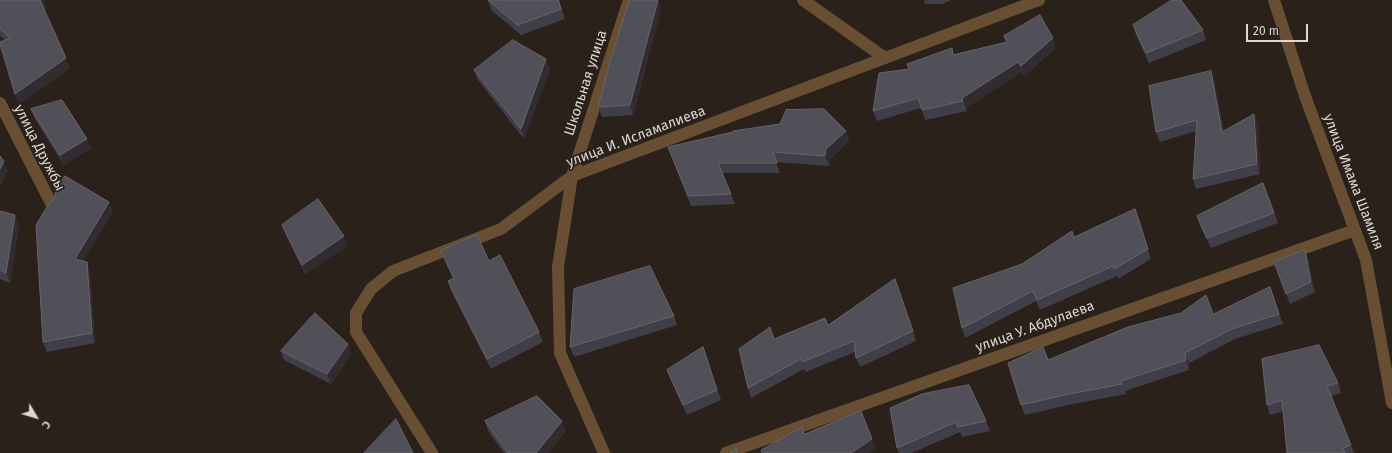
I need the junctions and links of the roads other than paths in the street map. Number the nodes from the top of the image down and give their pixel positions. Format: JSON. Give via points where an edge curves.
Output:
{"nodes":[{"id":1,"x":629,"y":0,"type":"edge"},
{"id":2,"x":803,"y":0,"type":"edge"},
{"id":3,"x":1039,"y":0,"type":"edge"},
{"id":4,"x":1274,"y":0,"type":"edge"},
{"id":5,"x":885,"y":58,"type":"junction"},
{"id":6,"x":0,"y":103,"type":"edge"},
{"id":7,"x":572,"y":176,"type":"junction"},
{"id":8,"x":52,"y":205,"type":"edge"},
{"id":9,"x":1355,"y":230,"type":"junction"},
{"id":10,"x":1392,"y":403,"type":"edge"},
{"id":11,"x":432,"y":453,"type":"edge"},
{"id":12,"x":604,"y":453,"type":"edge"},
{"id":13,"x":726,"y":453,"type":"edge"}],
"edges":[{"from":1,"to":7,"type":"street","name":"Школьная улица"},
{"from":2,"to":5,"type":"street"},
{"from":3,"to":5,"type":"street","name":"улица И. Исламалиева"},
{"from":4,"to":9,"type":"street","name":"улица Имама Шамиля","via":[[1304,96]]},
{"from":5,"to":7,"type":"street","name":"улица И. Исламалиева"},
{"from":6,"to":8,"type":"street","name":"улица Дружбы"},
{"from":7,"to":11,"type":"street","name":"улица И. Исламалиева","via":[[501,228],[393,271],[371,289],[356,314],[356,332]]},
{"from":7,"to":12,"type":"street","name":"Школьная улица","via":[[558,267],[560,353]]},
{"from":9,"to":10,"type":"street","name":"улица Имама Шамиля","via":[[1366,260]]},
{"from":9,"to":13,"type":"street","name":"улица У. Абдулаева"}]}
